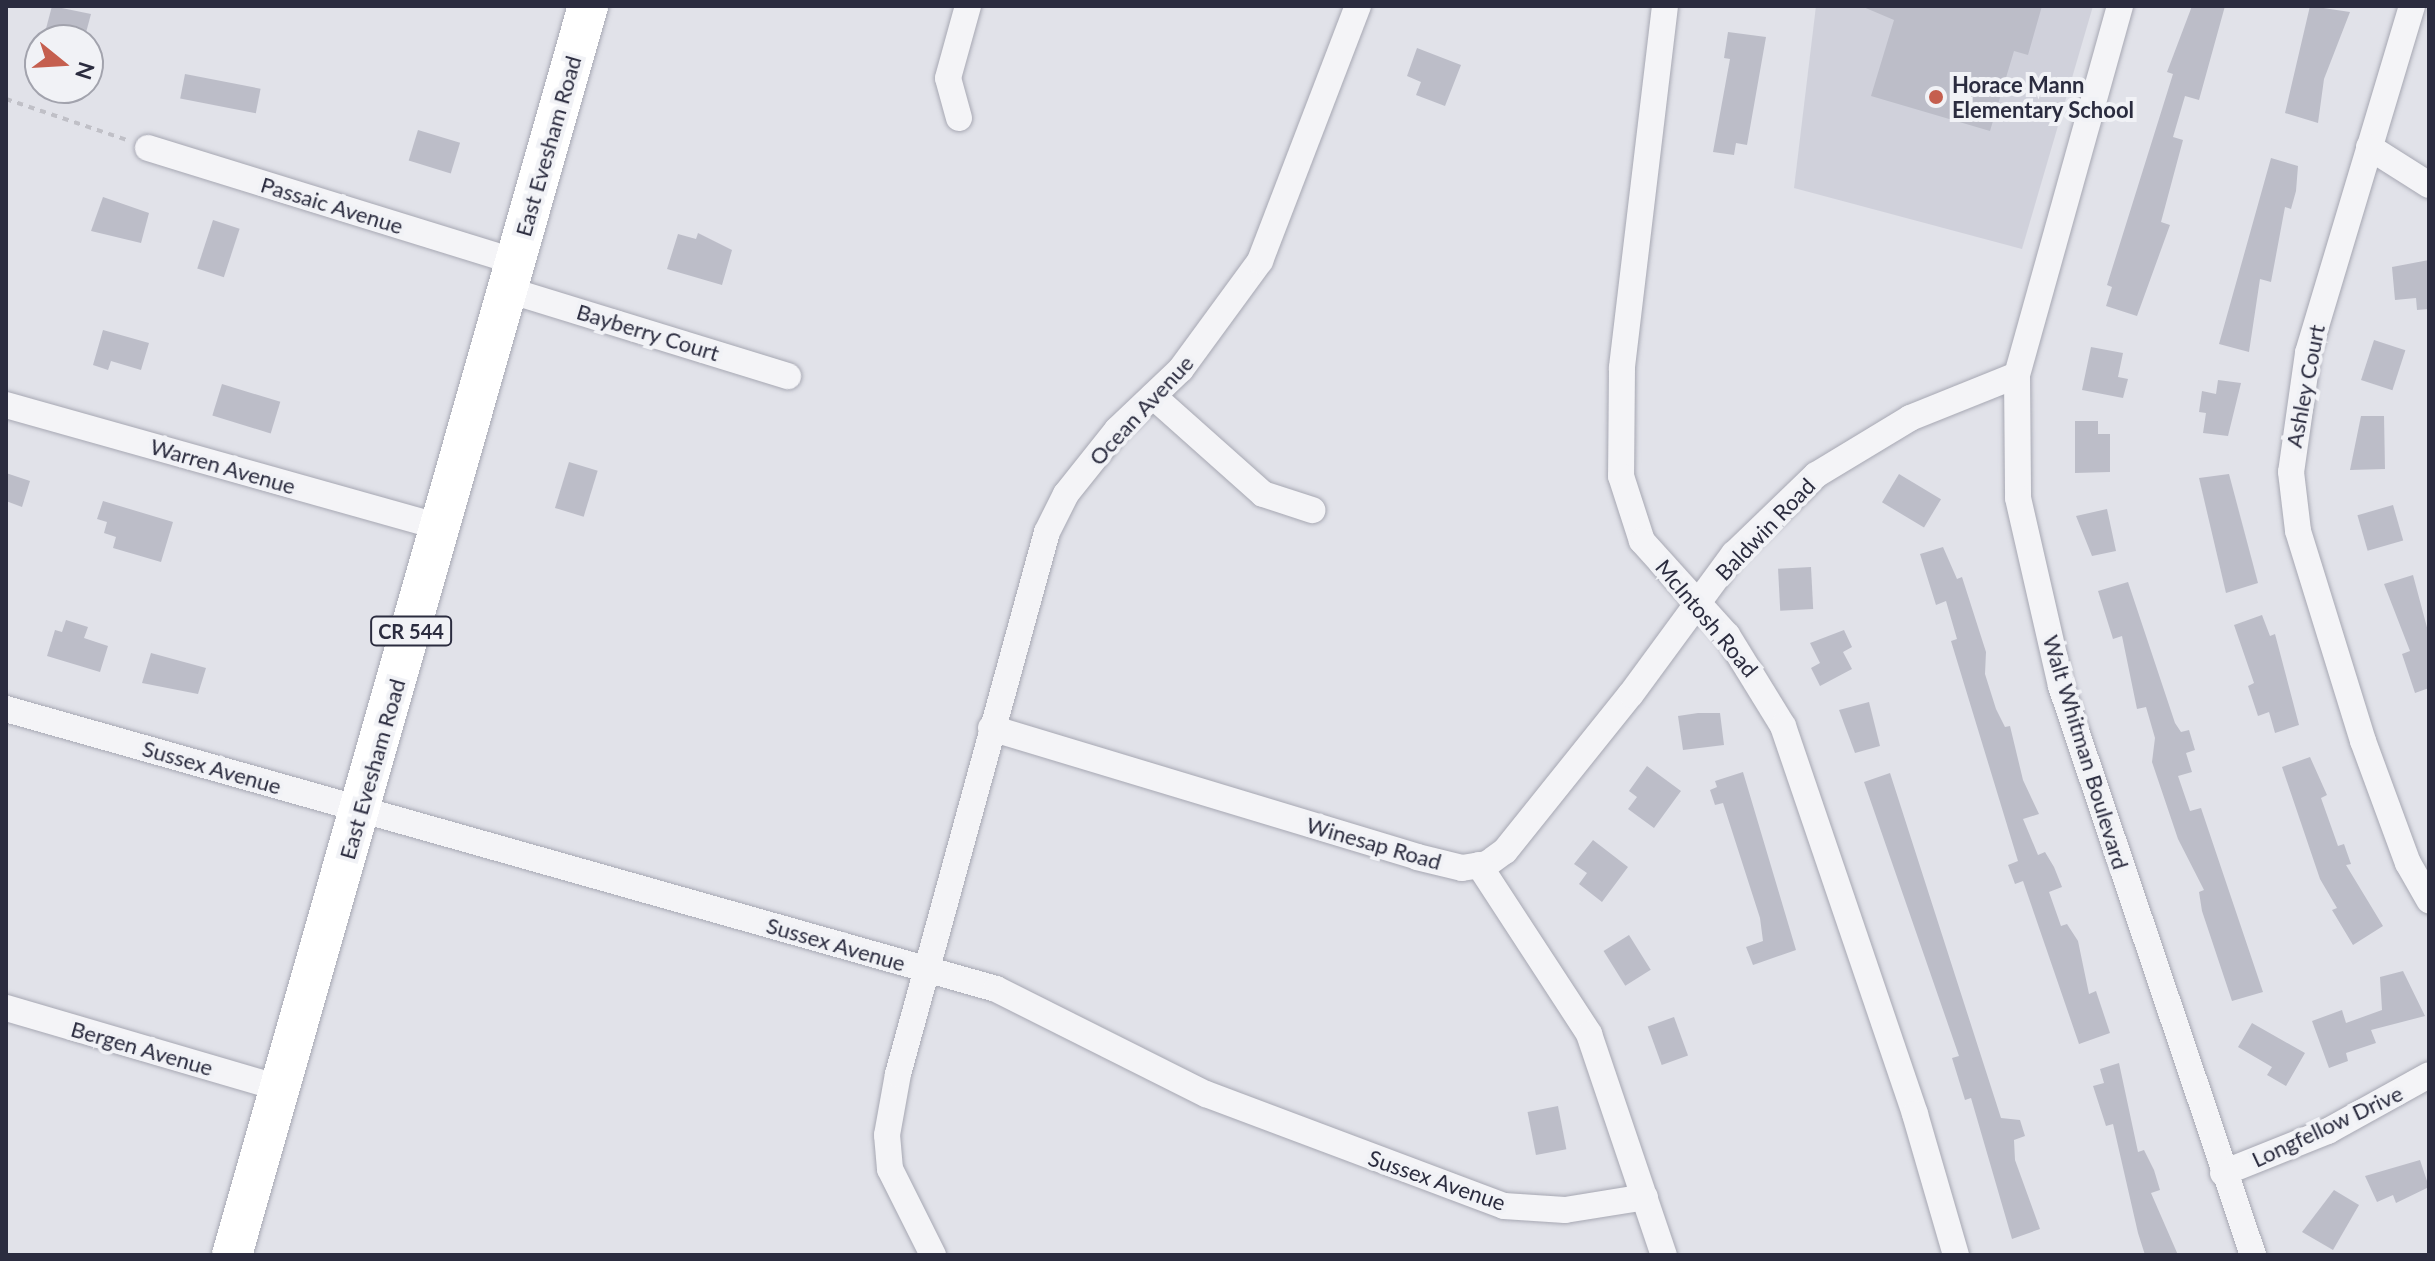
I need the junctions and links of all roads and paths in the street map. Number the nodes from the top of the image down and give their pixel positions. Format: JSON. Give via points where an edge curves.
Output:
{"nodes":[{"id":1,"x":588,"y":6,"type":"edge"},
{"id":2,"x":968,"y":6,"type":"edge"},
{"id":3,"x":1358,"y":6,"type":"edge"},
{"id":4,"x":1665,"y":6,"type":"edge"},
{"id":5,"x":2120,"y":6,"type":"edge"},
{"id":6,"x":2412,"y":6,"type":"edge"},
{"id":7,"x":6,"y":99,"type":"edge"},
{"id":8,"x":959,"y":118,"type":"dead end"},
{"id":9,"x":2369,"y":147,"type":"junction"},
{"id":10,"x":148,"y":148,"type":"joint"},
{"id":11,"x":2429,"y":185,"type":"edge"},
{"id":12,"x":512,"y":276,"type":"junction"},
{"id":13,"x":2017,"y":375,"type":"junction"},
{"id":14,"x":788,"y":376,"type":"dead end"},
{"id":15,"x":1153,"y":396,"type":"junction"},
{"id":16,"x":6,"y":405,"type":"edge"},
{"id":17,"x":1312,"y":510,"type":"dead end"},
{"id":18,"x":439,"y":527,"type":"junction"},
{"id":19,"x":1698,"y":603,"type":"junction"},
{"id":20,"x":6,"y":709,"type":"edge"},
{"id":21,"x":991,"y":728,"type":"junction"},
{"id":22,"x":362,"y":809,"type":"junction"},
{"id":23,"x":1479,"y":865,"type":"junction"},
{"id":24,"x":2429,"y":900,"type":"edge"},
{"id":25,"x":926,"y":969,"type":"junction"},
{"id":26,"x":6,"y":1008,"type":"edge"},
{"id":27,"x":2429,"y":1075,"type":"edge"},
{"id":28,"x":279,"y":1088,"type":"junction"},
{"id":29,"x":2223,"y":1173,"type":"junction"},
{"id":30,"x":1645,"y":1197,"type":"junction"},
{"id":31,"x":232,"y":1255,"type":"edge"},
{"id":32,"x":933,"y":1255,"type":"edge"},
{"id":33,"x":1664,"y":1255,"type":"edge"},
{"id":34,"x":1956,"y":1255,"type":"edge"},
{"id":35,"x":2253,"y":1255,"type":"edge"}],
"edges":[{"from":1,"to":12,"type":"main road","name":"East Evesham Road","number":"CR 544"},
{"from":2,"to":8,"type":"street","via":[[948,78]]},
{"from":3,"to":15,"type":"street","name":"Ocean Avenue","via":[[1260,261],[1236,301]]},
{"from":4,"to":19,"type":"street","name":"McIntosh Road","via":[[1617,429],[1621,476],[1642,541]]},
{"from":5,"to":13,"type":"street","name":"Walt Whitman Boulevard"},
{"from":6,"to":9,"type":"street","name":"Ashley Court"},
{"from":7,"to":10,"type":"path"},
{"from":9,"to":11,"type":"street"},
{"from":9,"to":24,"type":"street","name":"Ashley Court","via":[[2308,353],[2291,472],[2298,531],[2363,741],[2408,863]]},
{"from":10,"to":12,"type":"street","name":"Passaic Avenue"},
{"from":12,"to":14,"type":"street","name":"Bayberry Court"},
{"from":12,"to":18,"type":"main road","name":"East Evesham Road","number":"CR 544"},
{"from":13,"to":19,"type":"street","name":"Baldwin Road","via":[[1910,418],[1816,475],[1734,554]]},
{"from":13,"to":29,"type":"street","name":"Walt Whitman Boulevard","via":[[2018,498],[2061,686]]},
{"from":15,"to":17,"type":"street","via":[[1263,494]]},
{"from":15,"to":21,"type":"street","name":"Ocean Avenue","via":[[1066,494],[1047,532]]},
{"from":16,"to":18,"type":"street","name":"Warren Avenue"},
{"from":18,"to":22,"type":"main road","name":"East Evesham Road","number":"CR 544"},
{"from":19,"to":23,"type":"street","name":"Baldwin Road","via":[[1505,851]]},
{"from":19,"to":34,"type":"street","name":"McIntosh Road","via":[[1758,678],[1803,775]]},
{"from":20,"to":22,"type":"street","name":"Sussex Avenue"},
{"from":21,"to":23,"type":"street","name":"Winesap Road","via":[[1417,857],[1462,868]]},
{"from":21,"to":25,"type":"street","name":"Ocean Avenue"},
{"from":22,"to":25,"type":"street","name":"Sussex Avenue"},
{"from":22,"to":28,"type":"main road","name":"East Evesham Road","number":"CR 544"},
{"from":23,"to":30,"type":"street","via":[[1575,1004]]},
{"from":25,"to":30,"type":"street","name":"Sussex Avenue","via":[[996,989],[1206,1094],[1466,1194],[1538,1211]]},
{"from":25,"to":32,"type":"street","name":"Ocean Avenue","via":[[887,1135],[890,1169]]},
{"from":26,"to":28,"type":"street","name":"Bergen Avenue"},
{"from":27,"to":29,"type":"street","name":"Longfellow Drive","via":[[2328,1131]]},
{"from":28,"to":31,"type":"main road","name":"East Evesham Road","number":"CR 544"},
{"from":29,"to":35,"type":"street","name":"Walt Whitman Boulevard"},
{"from":30,"to":33,"type":"street"}]}
